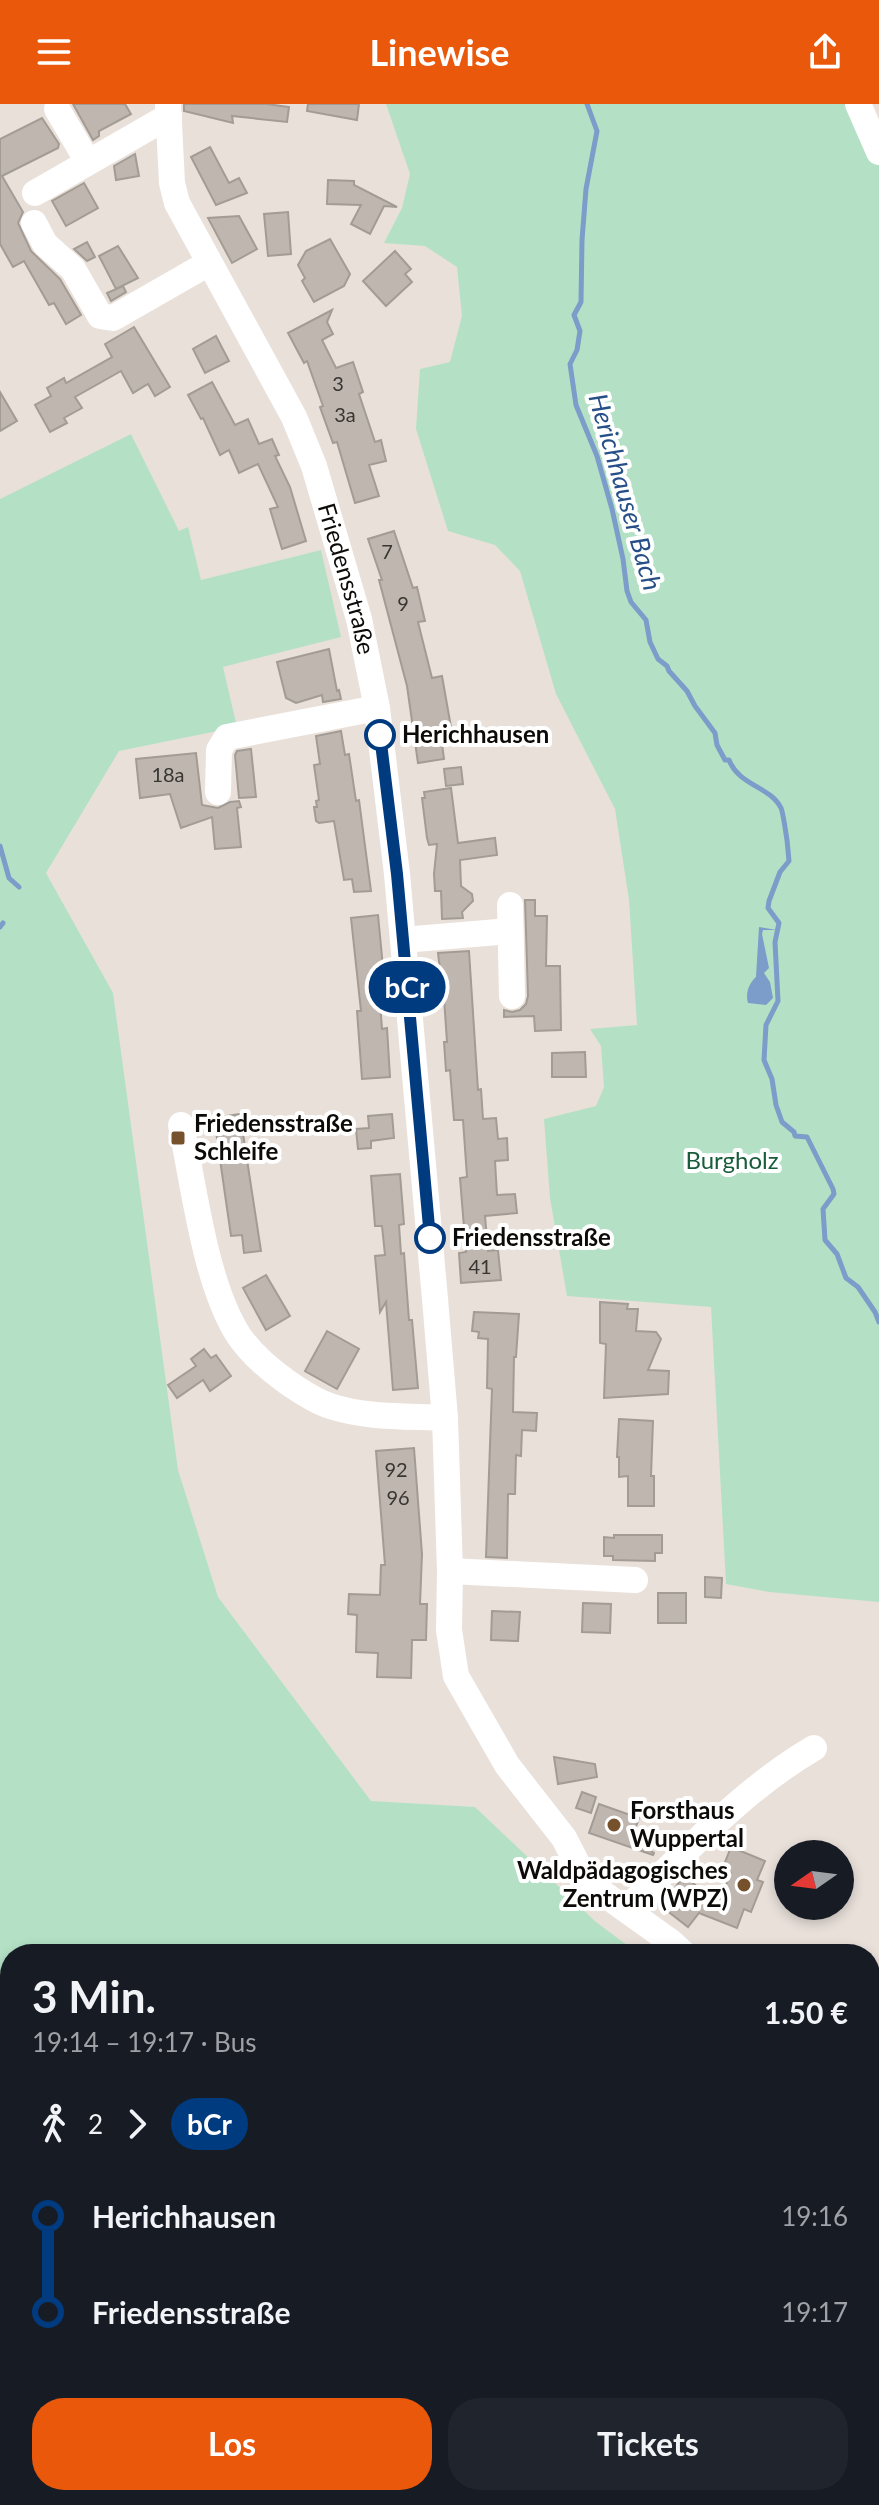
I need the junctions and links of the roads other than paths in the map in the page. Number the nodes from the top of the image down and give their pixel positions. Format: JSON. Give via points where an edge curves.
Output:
{"nodes":[{"id":1,"x":858,"y":104,"type":"edge"},
{"id":2,"x":57,"y":109,"type":"dead end"},
{"id":3,"x":168,"y":110,"type":"edge"},
{"id":4,"x":879,"y":152,"type":"edge"},
{"id":5,"x":88,"y":162,"type":"junction"},
{"id":6,"x":35,"y":193,"type":"dead end"},
{"id":7,"x":34,"y":223,"type":"dead end"},
{"id":8,"x":209,"y":263,"type":"junction"},
{"id":9,"x":377,"y":708,"type":"junction"},
{"id":10,"x":218,"y":792,"type":"dead end"},
{"id":11,"x":403,"y":940,"type":"junction"},
{"id":12,"x":512,"y":996,"type":"dead end"},
{"id":13,"x":181,"y":1125,"type":"dead end"},
{"id":14,"x":445,"y":1418,"type":"junction"},
{"id":15,"x":450,"y":1571,"type":"junction"},
{"id":16,"x":635,"y":1580,"type":"dead end"},
{"id":17,"x":814,"y":1748,"type":"dead end"},
{"id":18,"x":626,"y":1909,"type":"junction"},
{"id":19,"x":673,"y":1944,"type":"edge"}],
"edges":[{"from":1,"to":4,"type":"street"},
{"from":2,"to":5,"type":"street"},
{"from":3,"to":5,"type":"street"},
{"from":3,"to":8,"type":"street","via":[[177,203]]},
{"from":5,"to":6,"type":"street"},
{"from":7,"to":8,"type":"street","via":[[45,244],[73,269],[100,316],[113,318]]},
{"from":8,"to":9,"type":"street","name":"Friedensstraße","via":[[294,417],[314,466],[359,619]]},
{"from":9,"to":10,"type":"street","via":[[227,737],[219,750]]},
{"from":9,"to":11,"type":"street","name":"Friedensstraße"},
{"from":11,"to":12,"type":"street","via":[[510,918]]},
{"from":11,"to":14,"type":"street","name":"Friedensstraße"},
{"from":13,"to":14,"type":"street","via":[[215,1279],[240,1337],[263,1364],[329,1406],[365,1414]]},
{"from":14,"to":15,"type":"street","name":"Friedensstraße"},
{"from":15,"to":16,"type":"street"},
{"from":15,"to":18,"type":"street","name":"Friedensstraße","via":[[449,1630],[456,1676],[507,1765],[564,1838],[582,1873]]},
{"from":17,"to":18,"type":"street","via":[[787,1763],[715,1823]]},
{"from":18,"to":19,"type":"street","name":"Friedensstraße"}]}
